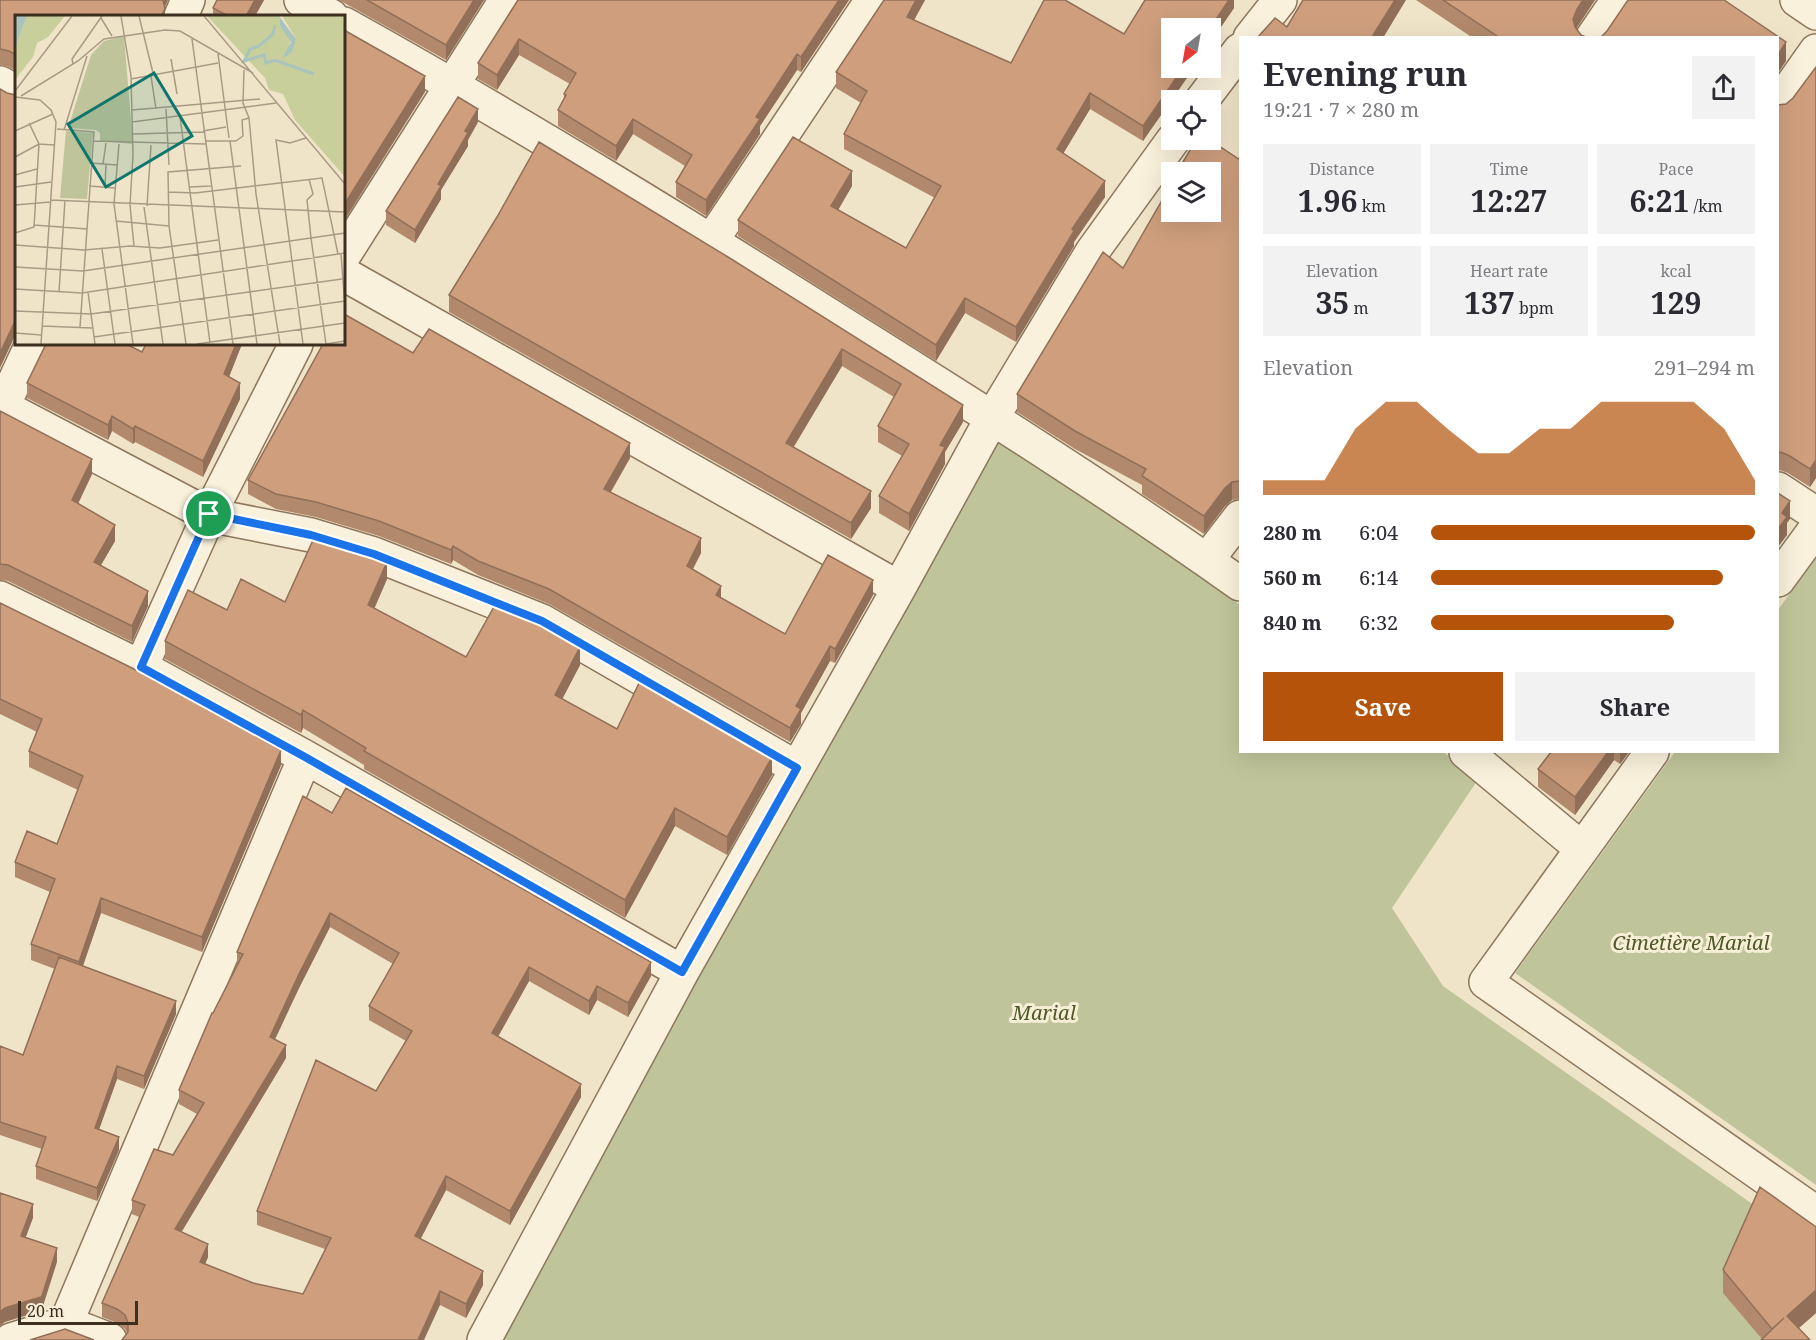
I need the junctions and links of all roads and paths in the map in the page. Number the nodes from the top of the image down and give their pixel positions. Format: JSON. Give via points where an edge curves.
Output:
{"nodes":[{"id":1,"x":188,"y":0,"type":"edge"},
{"id":2,"x":301,"y":0,"type":"edge"},
{"id":3,"x":506,"y":0,"type":"edge"},
{"id":4,"x":872,"y":0,"type":"edge"},
{"id":5,"x":1280,"y":0,"type":"edge"},
{"id":6,"x":1618,"y":0,"type":"edge"},
{"id":7,"x":1797,"y":0,"type":"edge"},
{"id":8,"x":1816,"y":13,"type":"edge"},
{"id":9,"x":181,"y":15,"type":"edge"},
{"id":10,"x":328,"y":15,"type":"edge"},
{"id":11,"x":345,"y":25,"type":"edge"},
{"id":12,"x":1252,"y":36,"type":"edge"},
{"id":13,"x":1593,"y":36,"type":"edge"},
{"id":14,"x":1239,"y":51,"type":"edge"},
{"id":15,"x":1816,"y":51,"type":"edge"},
{"id":16,"x":0,"y":82,"type":"edge"},
{"id":17,"x":453,"y":85,"type":"junction"},
{"id":18,"x":1210,"y":90,"type":"edge"},
{"id":19,"x":15,"y":91,"type":"edge"},
{"id":20,"x":1779,"y":104,"type":"edge"},
{"id":21,"x":1166,"y":150,"type":"edge"},
{"id":22,"x":712,"y":240,"type":"junction"},
{"id":23,"x":345,"y":253,"type":"edge"},
{"id":24,"x":345,"y":275,"type":"edge"},
{"id":25,"x":31,"y":345,"type":"edge"},
{"id":26,"x":295,"y":345,"type":"edge"},
{"id":27,"x":1,"y":405,"type":"edge"},
{"id":28,"x":992,"y":418,"type":"junction"},
{"id":29,"x":1779,"y":490,"type":"edge"},
{"id":30,"x":209,"y":514,"type":"junction"},
{"id":31,"x":1816,"y":514,"type":"edge"},
{"id":32,"x":1239,"y":518,"type":"edge"},
{"id":33,"x":1816,"y":528,"type":"edge"},
{"id":34,"x":1207,"y":560,"type":"junction"},
{"id":35,"x":1779,"y":579,"type":"edge"},
{"id":36,"x":1239,"y":583,"type":"edge"},
{"id":37,"x":899,"y":588,"type":"junction"},
{"id":38,"x":0,"y":598,"type":"edge"},
{"id":39,"x":141,"y":667,"type":"junction"},
{"id":40,"x":1467,"y":753,"type":"edge"},
{"id":41,"x":1651,"y":753,"type":"edge"},
{"id":42,"x":305,"y":757,"type":"junction"},
{"id":43,"x":797,"y":768,"type":"junction"},
{"id":44,"x":1581,"y":848,"type":"junction"},
{"id":45,"x":682,"y":972,"type":"junction"},
{"id":46,"x":1816,"y":1213,"type":"edge"},
{"id":47,"x":66,"y":1323,"type":"junction"},
{"id":48,"x":0,"y":1336,"type":"edge"},
{"id":49,"x":11,"y":1340,"type":"edge"},
{"id":50,"x":110,"y":1340,"type":"edge"},
{"id":51,"x":484,"y":1340,"type":"edge"}],
"edges":[{"from":1,"to":9,"type":"street"},
{"from":2,"to":10,"type":"street"},
{"from":3,"to":17,"type":"street"},
{"from":4,"to":22,"type":"street"},
{"from":5,"to":12,"type":"street"},
{"from":6,"to":13,"type":"street"},
{"from":7,"to":8,"type":"street"},
{"from":11,"to":17,"type":"street"},
{"from":14,"to":18,"type":"street"},
{"from":15,"to":20,"type":"street"},
{"from":16,"to":19,"type":"street"},
{"from":17,"to":22,"type":"street"},
{"from":17,"to":23,"type":"street"},
{"from":21,"to":28,"type":"street","via":[[1092,252]]},
{"from":22,"to":28,"type":"street"},
{"from":24,"to":37,"type":"street"},
{"from":25,"to":27,"type":"street"},
{"from":26,"to":30,"type":"street"},
{"from":27,"to":30,"type":"street"},
{"from":28,"to":34,"type":"street"},
{"from":28,"to":37,"type":"street"},
{"from":29,"to":31,"type":"street"},
{"from":30,"to":39,"type":"street"},
{"from":30,"to":43,"type":"street","via":[[311,535],[374,554],[542,621]]},
{"from":32,"to":34,"type":"street"},
{"from":33,"to":35,"type":"street"},
{"from":34,"to":36,"type":"street"},
{"from":37,"to":43,"type":"street"},
{"from":38,"to":39,"type":"street"},
{"from":39,"to":42,"type":"street"},
{"from":40,"to":44,"type":"street"},
{"from":41,"to":44,"type":"street"},
{"from":42,"to":45,"type":"street"},
{"from":42,"to":47,"type":"street"},
{"from":43,"to":45,"type":"street"},
{"from":44,"to":46,"type":"street","via":[[1485,982]]},
{"from":45,"to":51,"type":"street"},
{"from":47,"to":49,"type":"street"},
{"from":47,"to":50,"type":"street"},
{"from":48,"to":49,"type":"street"}]}
